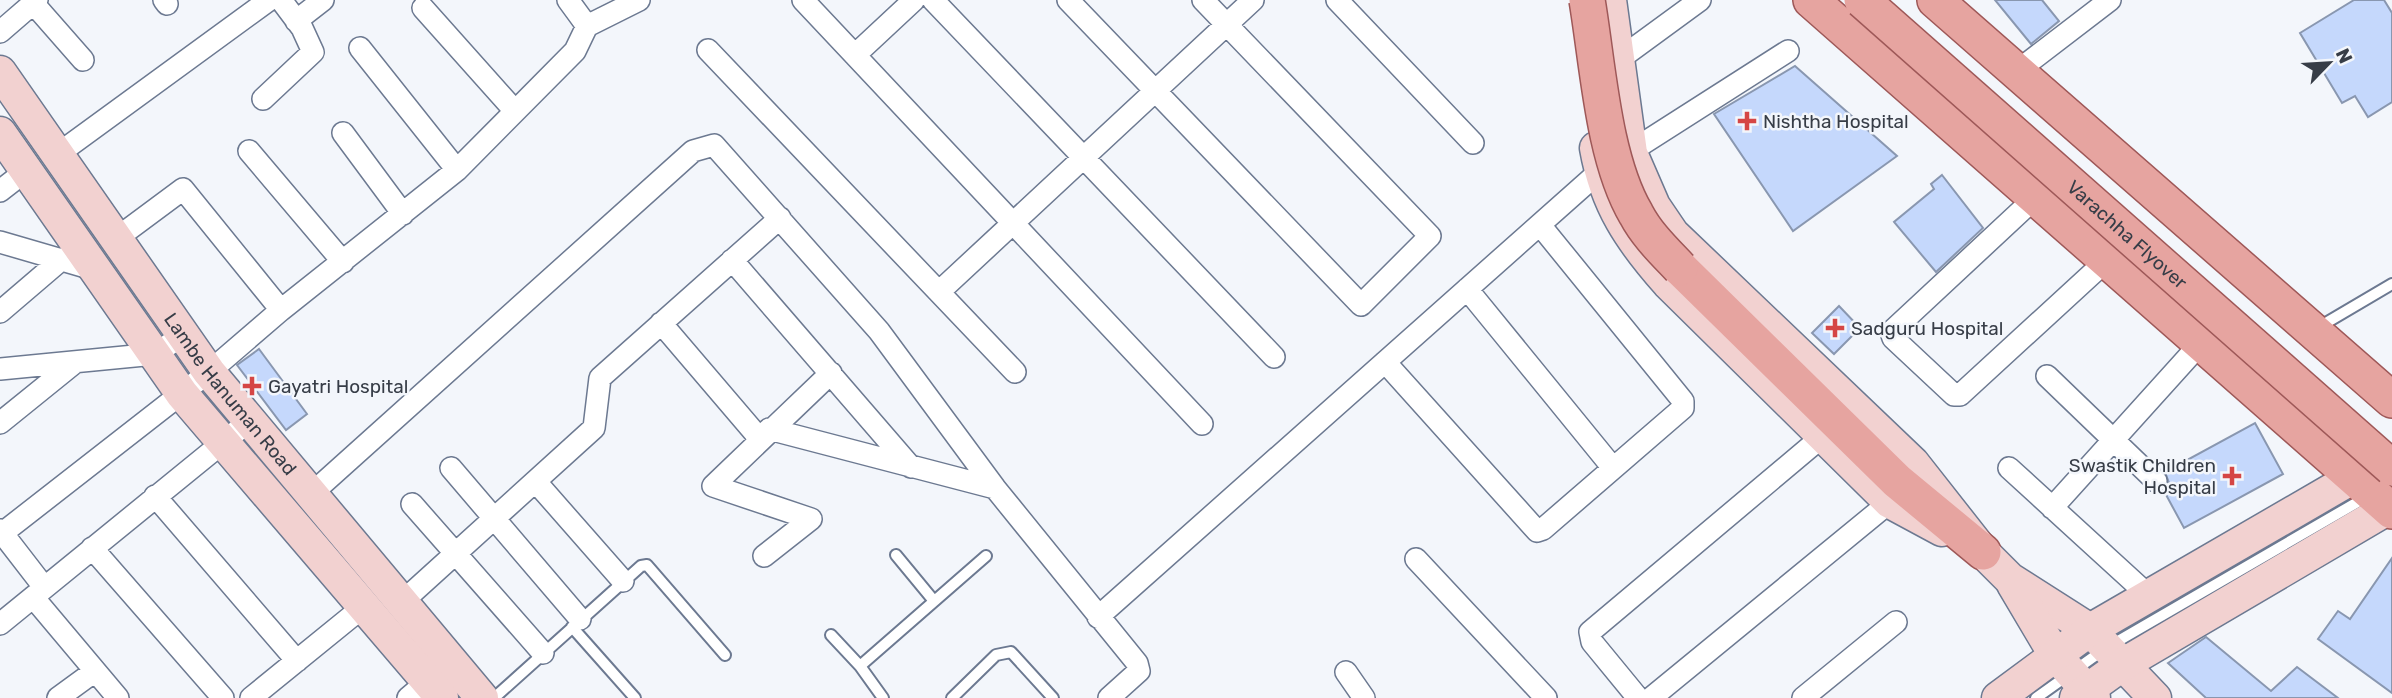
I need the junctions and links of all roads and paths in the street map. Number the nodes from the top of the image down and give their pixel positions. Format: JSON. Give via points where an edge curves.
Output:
{"nodes":[{"id":1,"x":269,"y":0,"type":"edge"},
{"id":2,"x":281,"y":0,"type":"edge"},
{"id":3,"x":323,"y":0,"type":"edge"},
{"id":4,"x":568,"y":0,"type":"edge"},
{"id":5,"x":639,"y":0,"type":"edge"},
{"id":6,"x":803,"y":0,"type":"edge"},
{"id":7,"x":915,"y":0,"type":"edge"},
{"id":8,"x":933,"y":0,"type":"edge"},
{"id":9,"x":1068,"y":0,"type":"edge"},
{"id":10,"x":1203,"y":0,"type":"edge"},
{"id":11,"x":1253,"y":0,"type":"edge"},
{"id":12,"x":1337,"y":0,"type":"edge"},
{"id":13,"x":1571,"y":0,"type":"edge"},
{"id":14,"x":1587,"y":0,"type":"edge"},
{"id":15,"x":1610,"y":0,"type":"edge"},
{"id":16,"x":1700,"y":0,"type":"edge"},
{"id":17,"x":1811,"y":0,"type":"edge"},
{"id":18,"x":1862,"y":0,"type":"edge"},
{"id":19,"x":1896,"y":0,"type":"edge"},
{"id":20,"x":2110,"y":0,"type":"edge"},
{"id":21,"x":35,"y":2,"type":"edge"},
{"id":22,"x":1944,"y":3,"type":"edge"},
{"id":23,"x":423,"y":8,"type":"dead end"},
{"id":24,"x":296,"y":21,"type":"junction"},
{"id":25,"x":1226,"y":25,"type":"junction"},
{"id":26,"x":587,"y":26,"type":"junction"},
{"id":27,"x":0,"y":32,"type":"edge"},
{"id":28,"x":360,"y":48,"type":"dead end"},
{"id":29,"x":708,"y":50,"type":"dead end"},
{"id":30,"x":1788,"y":51,"type":"dead end"},
{"id":31,"x":855,"y":55,"type":"junction"},
{"id":32,"x":83,"y":60,"type":"dead end"},
{"id":33,"x":1618,"y":60,"type":"junction"},
{"id":34,"x":0,"y":72,"type":"edge"},
{"id":35,"x":2016,"y":72,"type":"junction"},
{"id":36,"x":1156,"y":91,"type":"junction"},
{"id":37,"x":263,"y":99,"type":"dead end"},
{"id":38,"x":515,"y":111,"type":"junction"},
{"id":39,"x":343,"y":132,"type":"dead end"},
{"id":40,"x":0,"y":133,"type":"edge"},
{"id":41,"x":1473,"y":143,"type":"dead end"},
{"id":42,"x":249,"y":152,"type":"dead end"},
{"id":43,"x":1631,"y":153,"type":"junction"},
{"id":44,"x":58,"y":154,"type":"junction"},
{"id":45,"x":1082,"y":158,"type":"junction"},
{"id":46,"x":27,"y":170,"type":"junction"},
{"id":47,"x":457,"y":170,"type":"junction"},
{"id":48,"x":1600,"y":171,"type":"junction"},
{"id":49,"x":0,"y":191,"type":"edge"},
{"id":50,"x":2153,"y":191,"type":"junction"},
{"id":51,"x":2035,"y":198,"type":"junction"},
{"id":52,"x":403,"y":214,"type":"junction"},
{"id":53,"x":780,"y":218,"type":"junction"},
{"id":54,"x":1012,"y":222,"type":"junction"},
{"id":55,"x":1540,"y":225,"type":"junction"},
{"id":56,"x":117,"y":237,"type":"junction"},
{"id":57,"x":0,"y":242,"type":"edge"},
{"id":58,"x":2101,"y":257,"type":"junction"},
{"id":59,"x":62,"y":259,"type":"junction"},
{"id":60,"x":732,"y":260,"type":"junction"},
{"id":61,"x":343,"y":262,"type":"junction"},
{"id":62,"x":96,"y":270,"type":"junction"},
{"id":63,"x":2392,"y":284,"type":"edge"},
{"id":64,"x":1467,"y":289,"type":"junction"},
{"id":65,"x":940,"y":291,"type":"junction"},
{"id":66,"x":281,"y":310,"type":"junction"},
{"id":67,"x":0,"y":312,"type":"edge"},
{"id":68,"x":661,"y":323,"type":"junction"},
{"id":69,"x":2313,"y":330,"type":"junction"},
{"id":70,"x":183,"y":335,"type":"junction"},
{"id":71,"x":2200,"y":344,"type":"junction"},
{"id":72,"x":155,"y":354,"type":"junction"},
{"id":73,"x":1274,"y":357,"type":"dead end"},
{"id":74,"x":1385,"y":362,"type":"junction"},
{"id":75,"x":73,"y":364,"type":"junction"},
{"id":76,"x":0,"y":369,"type":"edge"},
{"id":77,"x":209,"y":372,"type":"junction"},
{"id":78,"x":1015,"y":372,"type":"dead end"},
{"id":79,"x":831,"y":373,"type":"junction"},
{"id":80,"x":2048,"y":376,"type":"dead end"},
{"id":81,"x":182,"y":394,"type":"junction"},
{"id":82,"x":2392,"y":400,"type":"edge"},
{"id":83,"x":248,"y":422,"type":"junction"},
{"id":84,"x":0,"y":423,"type":"edge"},
{"id":85,"x":1202,"y":424,"type":"dead end"},
{"id":86,"x":764,"y":434,"type":"junction"},
{"id":87,"x":1823,"y":436,"type":"junction"},
{"id":88,"x":2113,"y":440,"type":"junction"},
{"id":89,"x":2392,"y":441,"type":"edge"},
{"id":90,"x":222,"y":444,"type":"junction"},
{"id":91,"x":911,"y":467,"type":"junction"},
{"id":92,"x":451,"y":468,"type":"dead end"},
{"id":93,"x":1613,"y":468,"type":"junction"},
{"id":94,"x":2009,"y":468,"type":"dead end"},
{"id":95,"x":2156,"y":481,"type":"dead end"},
{"id":96,"x":536,"y":482,"type":"junction"},
{"id":97,"x":995,"y":488,"type":"junction"},
{"id":98,"x":310,"y":495,"type":"junction"},
{"id":99,"x":155,"y":496,"type":"junction"},
{"id":100,"x":2363,"y":500,"type":"edge"},
{"id":101,"x":1890,"y":502,"type":"junction"},
{"id":102,"x":412,"y":504,"type":"dead end"},
{"id":103,"x":2052,"y":508,"type":"junction"},
{"id":104,"x":495,"y":520,"type":"junction"},
{"id":105,"x":1,"y":533,"type":"edge"},
{"id":106,"x":92,"y":548,"type":"junction"},
{"id":107,"x":1983,"y":552,"type":"junction"},
{"id":108,"x":458,"y":553,"type":"junction"},
{"id":109,"x":896,"y":555,"type":"dead end"},
{"id":110,"x":764,"y":556,"type":"dead end"},
{"id":111,"x":986,"y":556,"type":"dead end"},
{"id":112,"x":1416,"y":559,"type":"dead end"},
{"id":113,"x":2010,"y":579,"type":"junction"},
{"id":114,"x":623,"y":581,"type":"junction"},
{"id":115,"x":39,"y":592,"type":"junction"},
{"id":116,"x":2148,"y":595,"type":"junction"},
{"id":117,"x":934,"y":601,"type":"junction"},
{"id":118,"x":402,"y":602,"type":"junction"},
{"id":119,"x":363,"y":607,"type":"junction"},
{"id":120,"x":1098,"y":617,"type":"junction"},
{"id":121,"x":1896,"y":622,"type":"dead end"},
{"id":122,"x":576,"y":623,"type":"junction"},
{"id":123,"x":0,"y":624,"type":"edge"},
{"id":124,"x":831,"y":635,"type":"dead end"},
{"id":125,"x":2106,"y":648,"type":"junction"},
{"id":126,"x":543,"y":653,"type":"junction"},
{"id":127,"x":725,"y":655,"type":"dead end"},
{"id":128,"x":297,"y":661,"type":"junction"},
{"id":129,"x":860,"y":666,"type":"junction"},
{"id":130,"x":95,"y":671,"type":"junction"},
{"id":131,"x":1346,"y":672,"type":"dead end"},
{"id":132,"x":2076,"y":683,"type":"edge"},
{"id":133,"x":961,"y":689,"type":"junction"},
{"id":134,"x":426,"y":693,"type":"edge"},
{"id":135,"x":58,"y":698,"type":"edge"},
{"id":136,"x":118,"y":698,"type":"edge"},
{"id":137,"x":223,"y":698,"type":"edge"},
{"id":138,"x":251,"y":698,"type":"edge"},
{"id":139,"x":482,"y":698,"type":"edge"},
{"id":140,"x":494,"y":698,"type":"edge"},
{"id":141,"x":635,"y":698,"type":"edge"},
{"id":142,"x":883,"y":698,"type":"edge"},
{"id":143,"x":952,"y":698,"type":"edge"},
{"id":144,"x":971,"y":698,"type":"edge"},
{"id":145,"x":1053,"y":698,"type":"edge"},
{"id":146,"x":1110,"y":698,"type":"edge"},
{"id":147,"x":1364,"y":698,"type":"edge"},
{"id":148,"x":1546,"y":698,"type":"edge"},
{"id":149,"x":1638,"y":698,"type":"edge"},
{"id":150,"x":1651,"y":698,"type":"edge"},
{"id":151,"x":1803,"y":698,"type":"edge"},
{"id":152,"x":1998,"y":698,"type":"edge"},
{"id":153,"x":2036,"y":698,"type":"edge"},
{"id":154,"x":2155,"y":698,"type":"edge"}],
"edges":[{"from":1,"to":44,"type":"street"},
{"from":2,"to":24,"type":"street"},
{"from":3,"to":24,"type":"street"},
{"from":4,"to":26,"type":"street"},
{"from":5,"to":26,"type":"street"},
{"from":6,"to":31,"type":"street"},
{"from":7,"to":31,"type":"street"},
{"from":8,"to":45,"type":"street"},
{"from":9,"to":36,"type":"street"},
{"from":10,"to":25,"type":"street"},
{"from":11,"to":25,"type":"street"},
{"from":12,"to":41,"type":"street"},
{"from":13,"to":48,"type":"main road"},
{"from":14,"to":107,"type":"main road","bridge":true,"via":[[1614,160],[1623,188],[1649,234],[1897,481]]},
{"from":15,"to":33,"type":"main road"},
{"from":16,"to":33,"type":"street"},
{"from":17,"to":51,"type":"main road"},
{"from":18,"to":100,"type":"main road","name":"Varachha Flyover","bridge":true},
{"from":19,"to":89,"type":"main road","name":"Varachha Flyover"},
{"from":20,"to":35,"type":"street"},
{"from":21,"to":27,"type":"street"},
{"from":21,"to":32,"type":"street"},
{"from":22,"to":35,"type":"main road"},
{"from":23,"to":38,"type":"street"},
{"from":24,"to":37,"type":"street","via":[[312,55]]},
{"from":25,"to":36,"type":"street"},
{"from":25,"to":36,"type":"street","via":[[1430,236],[1361,304]]},
{"from":26,"to":38,"type":"street","via":[[575,51]]},
{"from":28,"to":47,"type":"street"},
{"from":29,"to":65,"type":"street"},
{"from":30,"to":43,"type":"street"},
{"from":31,"to":54,"type":"street"},
{"from":33,"to":43,"type":"main road"},
{"from":34,"to":44,"type":"main road","name":"Lambe Hanuman Road"},
{"from":35,"to":50,"type":"main road"},
{"from":36,"to":45,"type":"street"},
{"from":38,"to":47,"type":"street"},
{"from":39,"to":52,"type":"street"},
{"from":40,"to":46,"type":"main road","name":"Lambe Hanuman Road"},
{"from":42,"to":61,"type":"street"},
{"from":43,"to":48,"type":"street"},
{"from":43,"to":107,"type":"main road","via":[[1654,206],[1673,234],[1913,463]]},
{"from":44,"to":56,"type":"main road","name":"Lambe Hanuman Road"},
{"from":45,"to":54,"type":"street"},
{"from":45,"to":73,"type":"street"},
{"from":46,"to":49,"type":"street"},
{"from":46,"to":62,"type":"main road","name":"Lambe Hanuman Road"},
{"from":47,"to":52,"type":"street"},
{"from":48,"to":55,"type":"street"},
{"from":48,"to":87,"type":"main road","via":[[1608,196],[1640,251]]},
{"from":50,"to":58,"type":"main road"},
{"from":50,"to":69,"type":"main road"},
{"from":51,"to":58,"type":"main road"},
{"from":51,"to":58,"type":"street","via":[[1891,332],[1954,395],[1960,395]]},
{"from":52,"to":61,"type":"street"},
{"from":53,"to":60,"type":"street"},
{"from":53,"to":97,"type":"street","via":[[879,331]]},
{"from":53,"to":98,"type":"street","via":[[714,145],[697,149]]},
{"from":54,"to":65,"type":"street"},
{"from":54,"to":85,"type":"street"},
{"from":55,"to":64,"type":"street"},
{"from":55,"to":93,"type":"street","via":[[1685,403]]},
{"from":56,"to":66,"type":"street","via":[[183,189]]},
{"from":56,"to":70,"type":"main road","name":"Lambe Hanuman Road"},
{"from":57,"to":59,"type":"street"},
{"from":58,"to":71,"type":"main road"},
{"from":59,"to":62,"type":"street"},
{"from":59,"to":67,"type":"street"},
{"from":60,"to":68,"type":"street"},
{"from":60,"to":79,"type":"street"},
{"from":61,"to":66,"type":"street"},
{"from":62,"to":72,"type":"main road","name":"Lambe Hanuman Road"},
{"from":63,"to":69,"type":"lane"},
{"from":64,"to":74,"type":"street"},
{"from":64,"to":93,"type":"street"},
{"from":65,"to":78,"type":"street"},
{"from":66,"to":77,"type":"street"},
{"from":68,"to":86,"type":"street"},
{"from":68,"to":96,"type":"street","via":[[600,378],[594,428]]},
{"from":69,"to":82,"type":"main road"},
{"from":70,"to":72,"type":"street"},
{"from":70,"to":77,"type":"main road","name":"Lambe Hanuman Road"},
{"from":71,"to":88,"type":"street"},
{"from":71,"to":100,"type":"main road"},
{"from":72,"to":75,"type":"street"},
{"from":72,"to":81,"type":"main road","name":"Lambe Hanuman Road"},
{"from":74,"to":93,"type":"street","via":[[1537,531]]},
{"from":74,"to":120,"type":"street"},
{"from":75,"to":76,"type":"street"},
{"from":75,"to":84,"type":"street"},
{"from":77,"to":81,"type":"street"},
{"from":77,"to":83,"type":"main road","name":"Lambe Hanuman Road"},
{"from":79,"to":86,"type":"street"},
{"from":79,"to":91,"type":"street"},
{"from":80,"to":88,"type":"street"},
{"from":81,"to":90,"type":"main road","name":"Lambe Hanuman Road"},
{"from":81,"to":105,"type":"street"},
{"from":83,"to":90,"type":"street"},
{"from":83,"to":98,"type":"main road","name":"Lambe Hanuman Road"},
{"from":86,"to":91,"type":"street"},
{"from":86,"to":110,"type":"street","via":[[713,485],[811,519]]},
{"from":87,"to":101,"type":"main road"},
{"from":87,"to":149,"type":"street","via":[[1591,632],[1592,642]]},
{"from":88,"to":95,"type":"street"},
{"from":88,"to":103,"type":"street"},
{"from":90,"to":99,"type":"street"},
{"from":90,"to":119,"type":"main road","name":"Lambe Hanuman Road"},
{"from":91,"to":97,"type":"street"},
{"from":92,"to":104,"type":"street"},
{"from":94,"to":103,"type":"street"},
{"from":96,"to":104,"type":"street"},
{"from":96,"to":114,"type":"street"},
{"from":97,"to":120,"type":"street"},
{"from":98,"to":118,"type":"main road","name":"Lambe Hanuman Road"},
{"from":99,"to":106,"type":"street"},
{"from":99,"to":128,"type":"street"},
{"from":100,"to":116,"type":"main road"},
{"from":100,"to":125,"type":"main road"},
{"from":101,"to":107,"type":"main road"},
{"from":101,"to":150,"type":"street"},
{"from":102,"to":108,"type":"street"},
{"from":103,"to":116,"type":"street"},
{"from":104,"to":108,"type":"street"},
{"from":104,"to":122,"type":"street"},
{"from":105,"to":115,"type":"street"},
{"from":106,"to":115,"type":"street"},
{"from":106,"to":137,"type":"street"},
{"from":107,"to":113,"type":"main road"},
{"from":108,"to":118,"type":"street"},
{"from":108,"to":126,"type":"street"},
{"from":109,"to":117,"type":"lane"},
{"from":111,"to":117,"type":"lane"},
{"from":112,"to":148,"type":"street"},
{"from":113,"to":125,"type":"main road"},
{"from":113,"to":132,"type":"main road"},
{"from":114,"to":122,"type":"lane"},
{"from":114,"to":127,"type":"lane","via":[[647,565]]},
{"from":115,"to":123,"type":"street"},
{"from":115,"to":130,"type":"street"},
{"from":116,"to":125,"type":"main road"},
{"from":117,"to":129,"type":"lane"},
{"from":118,"to":139,"type":"main road","name":"Lambe Hanuman Road"},
{"from":119,"to":128,"type":"street"},
{"from":119,"to":134,"type":"main road","name":"Lambe Hanuman Road"},
{"from":120,"to":146,"type":"street","via":[[1139,671]]},
{"from":121,"to":151,"type":"street"},
{"from":122,"to":126,"type":"lane"},
{"from":122,"to":141,"type":"lane"},
{"from":124,"to":129,"type":"lane"},
{"from":125,"to":132,"type":"main road"},
{"from":125,"to":132,"type":"main road"},
{"from":125,"to":154,"type":"main road"},
{"from":126,"to":140,"type":"lane"},
{"from":128,"to":138,"type":"street"},
{"from":129,"to":142,"type":"lane"},
{"from":130,"to":135,"type":"street"},
{"from":130,"to":136,"type":"street"},
{"from":131,"to":147,"type":"street"},
{"from":132,"to":152,"type":"main road"},
{"from":132,"to":153,"type":"lane"},
{"from":133,"to":143,"type":"lane"},
{"from":133,"to":144,"type":"lane"},
{"from":133,"to":145,"type":"lane","via":[[996,655],[1011,652]]}]}
